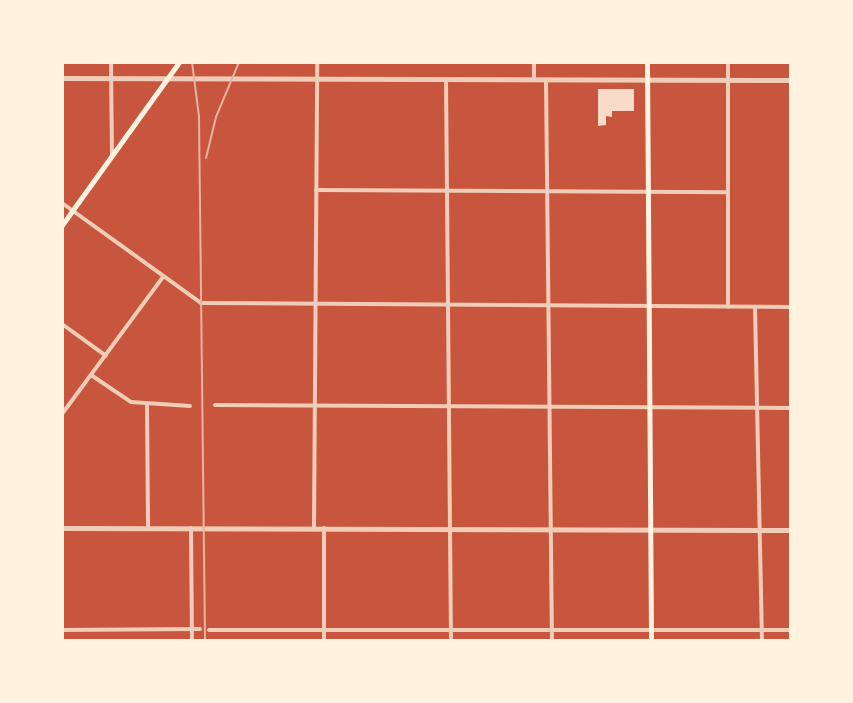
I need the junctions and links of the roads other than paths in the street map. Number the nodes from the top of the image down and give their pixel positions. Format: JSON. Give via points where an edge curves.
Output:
{"nodes":[{"id":1,"x":111,"y":62,"type":"edge"},
{"id":2,"x":179,"y":62,"type":"edge"},
{"id":3,"x":317,"y":62,"type":"edge"},
{"id":4,"x":534,"y":62,"type":"edge"},
{"id":5,"x":647,"y":62,"type":"edge"},
{"id":6,"x":728,"y":62,"type":"edge"},
{"id":7,"x":62,"y":78,"type":"edge"},
{"id":8,"x":111,"y":79,"type":"junction"},
{"id":9,"x":317,"y":79,"type":"junction"},
{"id":10,"x":446,"y":80,"type":"junction"},
{"id":11,"x":534,"y":80,"type":"junction"},
{"id":12,"x":546,"y":80,"type":"junction"},
{"id":13,"x":647,"y":80,"type":"junction"},
{"id":14,"x":727,"y":80,"type":"junction"},
{"id":15,"x":791,"y":80,"type":"edge"},
{"id":16,"x":167,"y":81,"type":"junction"},
{"id":17,"x":112,"y":158,"type":"junction"},
{"id":18,"x":316,"y":190,"type":"junction"},
{"id":19,"x":448,"y":191,"type":"junction"},
{"id":20,"x":546,"y":192,"type":"junction"},
{"id":21,"x":648,"y":192,"type":"junction"},
{"id":22,"x":728,"y":192,"type":"junction"},
{"id":23,"x":62,"y":203,"type":"edge"},
{"id":24,"x":73,"y":210,"type":"junction"},
{"id":25,"x":62,"y":225,"type":"edge"},
{"id":26,"x":163,"y":277,"type":"junction"},
{"id":27,"x":318,"y":305,"type":"junction"},
{"id":28,"x":448,"y":306,"type":"junction"},
{"id":29,"x":549,"y":306,"type":"junction"},
{"id":30,"x":648,"y":307,"type":"junction"},
{"id":31,"x":728,"y":307,"type":"junction"},
{"id":32,"x":755,"y":307,"type":"junction"},
{"id":33,"x":791,"y":307,"type":"edge"},
{"id":34,"x":62,"y":324,"type":"edge"},
{"id":35,"x":106,"y":356,"type":"junction"},
{"id":36,"x":91,"y":375,"type":"junction"},
{"id":37,"x":147,"y":405,"type":"junction"},
{"id":38,"x":215,"y":405,"type":"dead end"},
{"id":39,"x":190,"y":406,"type":"dead end"},
{"id":40,"x":316,"y":406,"type":"junction"},
{"id":41,"x":449,"y":407,"type":"junction"},
{"id":42,"x":550,"y":407,"type":"junction"},
{"id":43,"x":649,"y":408,"type":"junction"},
{"id":44,"x":759,"y":408,"type":"junction"},
{"id":45,"x":791,"y":408,"type":"edge"},
{"id":46,"x":62,"y":414,"type":"edge"},
{"id":47,"x":62,"y":528,"type":"edge"},
{"id":48,"x":148,"y":528,"type":"junction"},
{"id":49,"x":191,"y":528,"type":"junction"},
{"id":50,"x":314,"y":528,"type":"junction"},
{"id":51,"x":324,"y":528,"type":"junction"},
{"id":52,"x":451,"y":529,"type":"junction"},
{"id":53,"x":551,"y":530,"type":"junction"},
{"id":54,"x":650,"y":530,"type":"junction"},
{"id":55,"x":761,"y":530,"type":"junction"},
{"id":56,"x":791,"y":530,"type":"edge"},
{"id":57,"x":200,"y":629,"type":"dead end"},
{"id":58,"x":324,"y":629,"type":"junction"},
{"id":59,"x":62,"y":630,"type":"edge"},
{"id":60,"x":192,"y":630,"type":"junction"},
{"id":61,"x":209,"y":630,"type":"dead end"},
{"id":62,"x":451,"y":630,"type":"junction"},
{"id":63,"x":791,"y":630,"type":"edge"},
{"id":64,"x":552,"y":631,"type":"junction"},
{"id":65,"x":762,"y":631,"type":"junction"},
{"id":66,"x":651,"y":632,"type":"junction"},
{"id":67,"x":192,"y":641,"type":"edge"},
{"id":68,"x":324,"y":641,"type":"edge"},
{"id":69,"x":451,"y":641,"type":"edge"},
{"id":70,"x":552,"y":641,"type":"edge"},
{"id":71,"x":651,"y":641,"type":"edge"},
{"id":72,"x":762,"y":641,"type":"edge"}],
"edges":[{"from":1,"to":8,"type":"street"},
{"from":2,"to":16,"type":"main road"},
{"from":3,"to":9,"type":"street"},
{"from":4,"to":11,"type":"street"},
{"from":5,"to":13,"type":"main road"},
{"from":6,"to":14,"type":"street"},
{"from":7,"to":8,"type":"street"},
{"from":8,"to":16,"type":"street"},
{"from":8,"to":17,"type":"street"},
{"from":9,"to":10,"type":"street"},
{"from":9,"to":16,"type":"street"},
{"from":9,"to":18,"type":"street"},
{"from":10,"to":11,"type":"street"},
{"from":10,"to":19,"type":"street"},
{"from":11,"to":12,"type":"street"},
{"from":12,"to":13,"type":"street"},
{"from":12,"to":20,"type":"street"},
{"from":13,"to":14,"type":"street"},
{"from":13,"to":21,"type":"main road"},
{"from":14,"to":15,"type":"street"},
{"from":14,"to":22,"type":"street"},
{"from":16,"to":17,"type":"main road"},
{"from":17,"to":24,"type":"main road"},
{"from":18,"to":19,"type":"street"},
{"from":18,"to":27,"type":"street"},
{"from":19,"to":20,"type":"street"},
{"from":19,"to":28,"type":"street"},
{"from":20,"to":21,"type":"street"},
{"from":20,"to":29,"type":"street"},
{"from":21,"to":22,"type":"street"},
{"from":21,"to":30,"type":"main road"},
{"from":22,"to":31,"type":"street"},
{"from":23,"to":24,"type":"street"},
{"from":24,"to":25,"type":"main road"},
{"from":24,"to":26,"type":"street"},
{"from":26,"to":27,"type":"street","via":[[201,303]]},
{"from":26,"to":35,"type":"street"},
{"from":27,"to":28,"type":"street"},
{"from":27,"to":40,"type":"street"},
{"from":28,"to":29,"type":"street"},
{"from":28,"to":41,"type":"street"},
{"from":29,"to":30,"type":"street"},
{"from":29,"to":42,"type":"street"},
{"from":30,"to":31,"type":"street"},
{"from":30,"to":43,"type":"main road"},
{"from":31,"to":32,"type":"street"},
{"from":32,"to":33,"type":"street"},
{"from":32,"to":44,"type":"street"},
{"from":34,"to":35,"type":"street"},
{"from":35,"to":36,"type":"street"},
{"from":36,"to":37,"type":"street","via":[[127,400]]},
{"from":36,"to":46,"type":"street"},
{"from":37,"to":39,"type":"street"},
{"from":37,"to":48,"type":"street"},
{"from":38,"to":40,"type":"street"},
{"from":40,"to":41,"type":"street"},
{"from":40,"to":50,"type":"street"},
{"from":41,"to":42,"type":"street"},
{"from":41,"to":52,"type":"street"},
{"from":42,"to":43,"type":"street"},
{"from":42,"to":53,"type":"street"},
{"from":43,"to":44,"type":"street"},
{"from":43,"to":54,"type":"main road"},
{"from":44,"to":45,"type":"street"},
{"from":44,"to":55,"type":"street"},
{"from":47,"to":48,"type":"street"},
{"from":48,"to":49,"type":"street"},
{"from":49,"to":50,"type":"street"},
{"from":49,"to":60,"type":"street"},
{"from":50,"to":51,"type":"street"},
{"from":51,"to":52,"type":"street"},
{"from":51,"to":58,"type":"street"},
{"from":52,"to":53,"type":"street"},
{"from":52,"to":62,"type":"street"},
{"from":53,"to":54,"type":"street"},
{"from":53,"to":64,"type":"street"},
{"from":54,"to":55,"type":"street"},
{"from":54,"to":66,"type":"main road"},
{"from":55,"to":56,"type":"street"},
{"from":55,"to":65,"type":"street"},
{"from":57,"to":60,"type":"street"},
{"from":58,"to":61,"type":"street"},
{"from":58,"to":62,"type":"street"},
{"from":58,"to":68,"type":"street"},
{"from":59,"to":60,"type":"street"},
{"from":60,"to":67,"type":"street"},
{"from":62,"to":64,"type":"street"},
{"from":62,"to":69,"type":"street"},
{"from":63,"to":65,"type":"street"},
{"from":64,"to":66,"type":"street"},
{"from":64,"to":70,"type":"street"},
{"from":65,"to":66,"type":"street"},
{"from":65,"to":72,"type":"street"},
{"from":66,"to":71,"type":"main road"}]}
